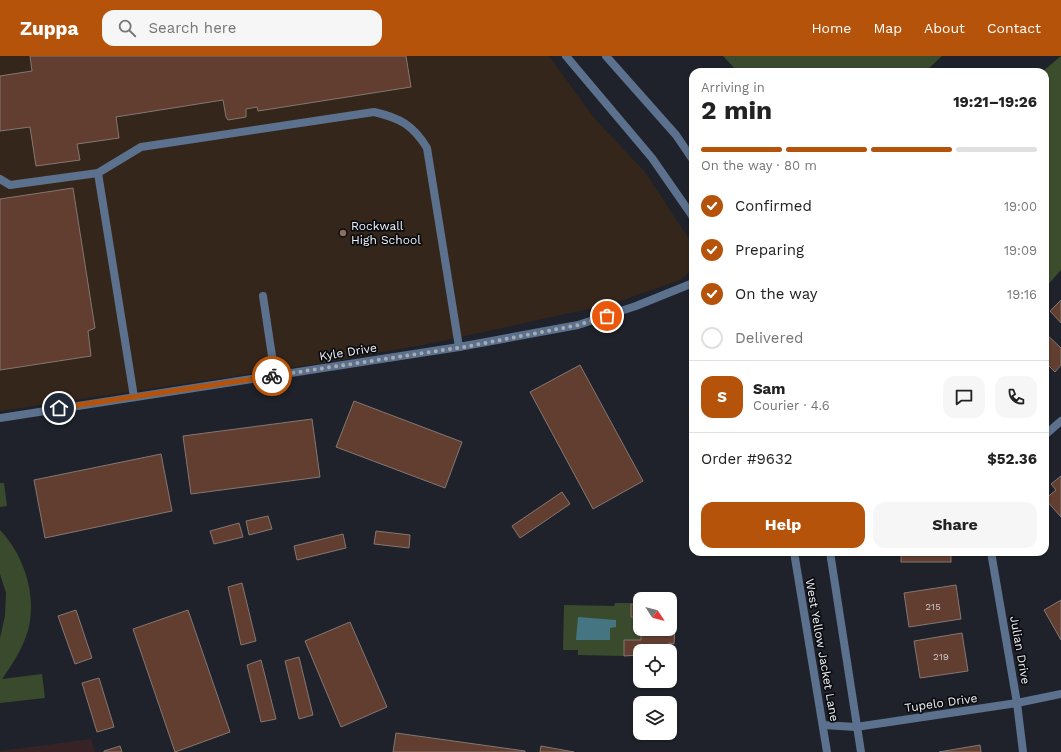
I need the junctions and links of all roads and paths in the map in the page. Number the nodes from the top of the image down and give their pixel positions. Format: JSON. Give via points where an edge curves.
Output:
{"nodes":[{"id":1,"x":566,"y":56,"type":"edge"},
{"id":2,"x":606,"y":56,"type":"edge"},
{"id":3,"x":689,"y":154,"type":"edge"},
{"id":4,"x":98,"y":173,"type":"junction"},
{"id":5,"x":0,"y":179,"type":"edge"},
{"id":6,"x":689,"y":211,"type":"edge"},
{"id":7,"x":689,"y":285,"type":"edge"},
{"id":8,"x":263,"y":296,"type":"dead end"},
{"id":9,"x":459,"y":347,"type":"junction"},
{"id":10,"x":274,"y":376,"type":"junction"},
{"id":11,"x":134,"y":397,"type":"junction"},
{"id":12,"x":0,"y":418,"type":"edge"},
{"id":13,"x":1061,"y":421,"type":"edge"},
{"id":14,"x":1049,"y":432,"type":"edge"},
{"id":15,"x":795,"y":556,"type":"edge"},
{"id":16,"x":831,"y":556,"type":"edge"},
{"id":17,"x":992,"y":556,"type":"edge"},
{"id":18,"x":1061,"y":694,"type":"edge"},
{"id":19,"x":1017,"y":704,"type":"junction"},
{"id":20,"x":823,"y":725,"type":"junction"},
{"id":21,"x":856,"y":727,"type":"junction"},
{"id":22,"x":827,"y":752,"type":"edge"},
{"id":23,"x":861,"y":752,"type":"edge"},
{"id":24,"x":1023,"y":752,"type":"edge"}],
"edges":[{"from":1,"to":6,"type":"street","via":[[652,158]]},
{"from":2,"to":3,"type":"street","via":[[676,135]]},
{"from":4,"to":5,"type":"street","via":[[10,185]]},
{"from":4,"to":9,"type":"street","via":[[141,147],[374,112],[394,116],[420,136],[427,148]]},
{"from":4,"to":11,"type":"street"},
{"from":7,"to":9,"type":"street","name":"Kyle Drive","via":[[578,325]]},
{"from":8,"to":10,"type":"street"},
{"from":9,"to":10,"type":"street","name":"Kyle Drive"},
{"from":10,"to":11,"type":"street","name":"Kyle Drive"},
{"from":11,"to":12,"type":"street","name":"Kyle Drive"},
{"from":13,"to":14,"type":"street"},
{"from":15,"to":20,"type":"street","name":"West Yellow Jacket Lane"},
{"from":16,"to":21,"type":"street","name":"West Yellow Jacket Lane"},
{"from":17,"to":19,"type":"street","name":"Julian Drive"},
{"from":18,"to":19,"type":"street","name":"Tupelo Drive"},
{"from":19,"to":21,"type":"street","name":"Tupelo Drive"},
{"from":19,"to":24,"type":"street","name":"Julian Drive"},
{"from":20,"to":21,"type":"street","name":"Tupelo Drive"},
{"from":20,"to":22,"type":"street","name":"West Yellow Jacket Lane"},
{"from":21,"to":23,"type":"street","name":"West Yellow Jacket Lane"}]}
